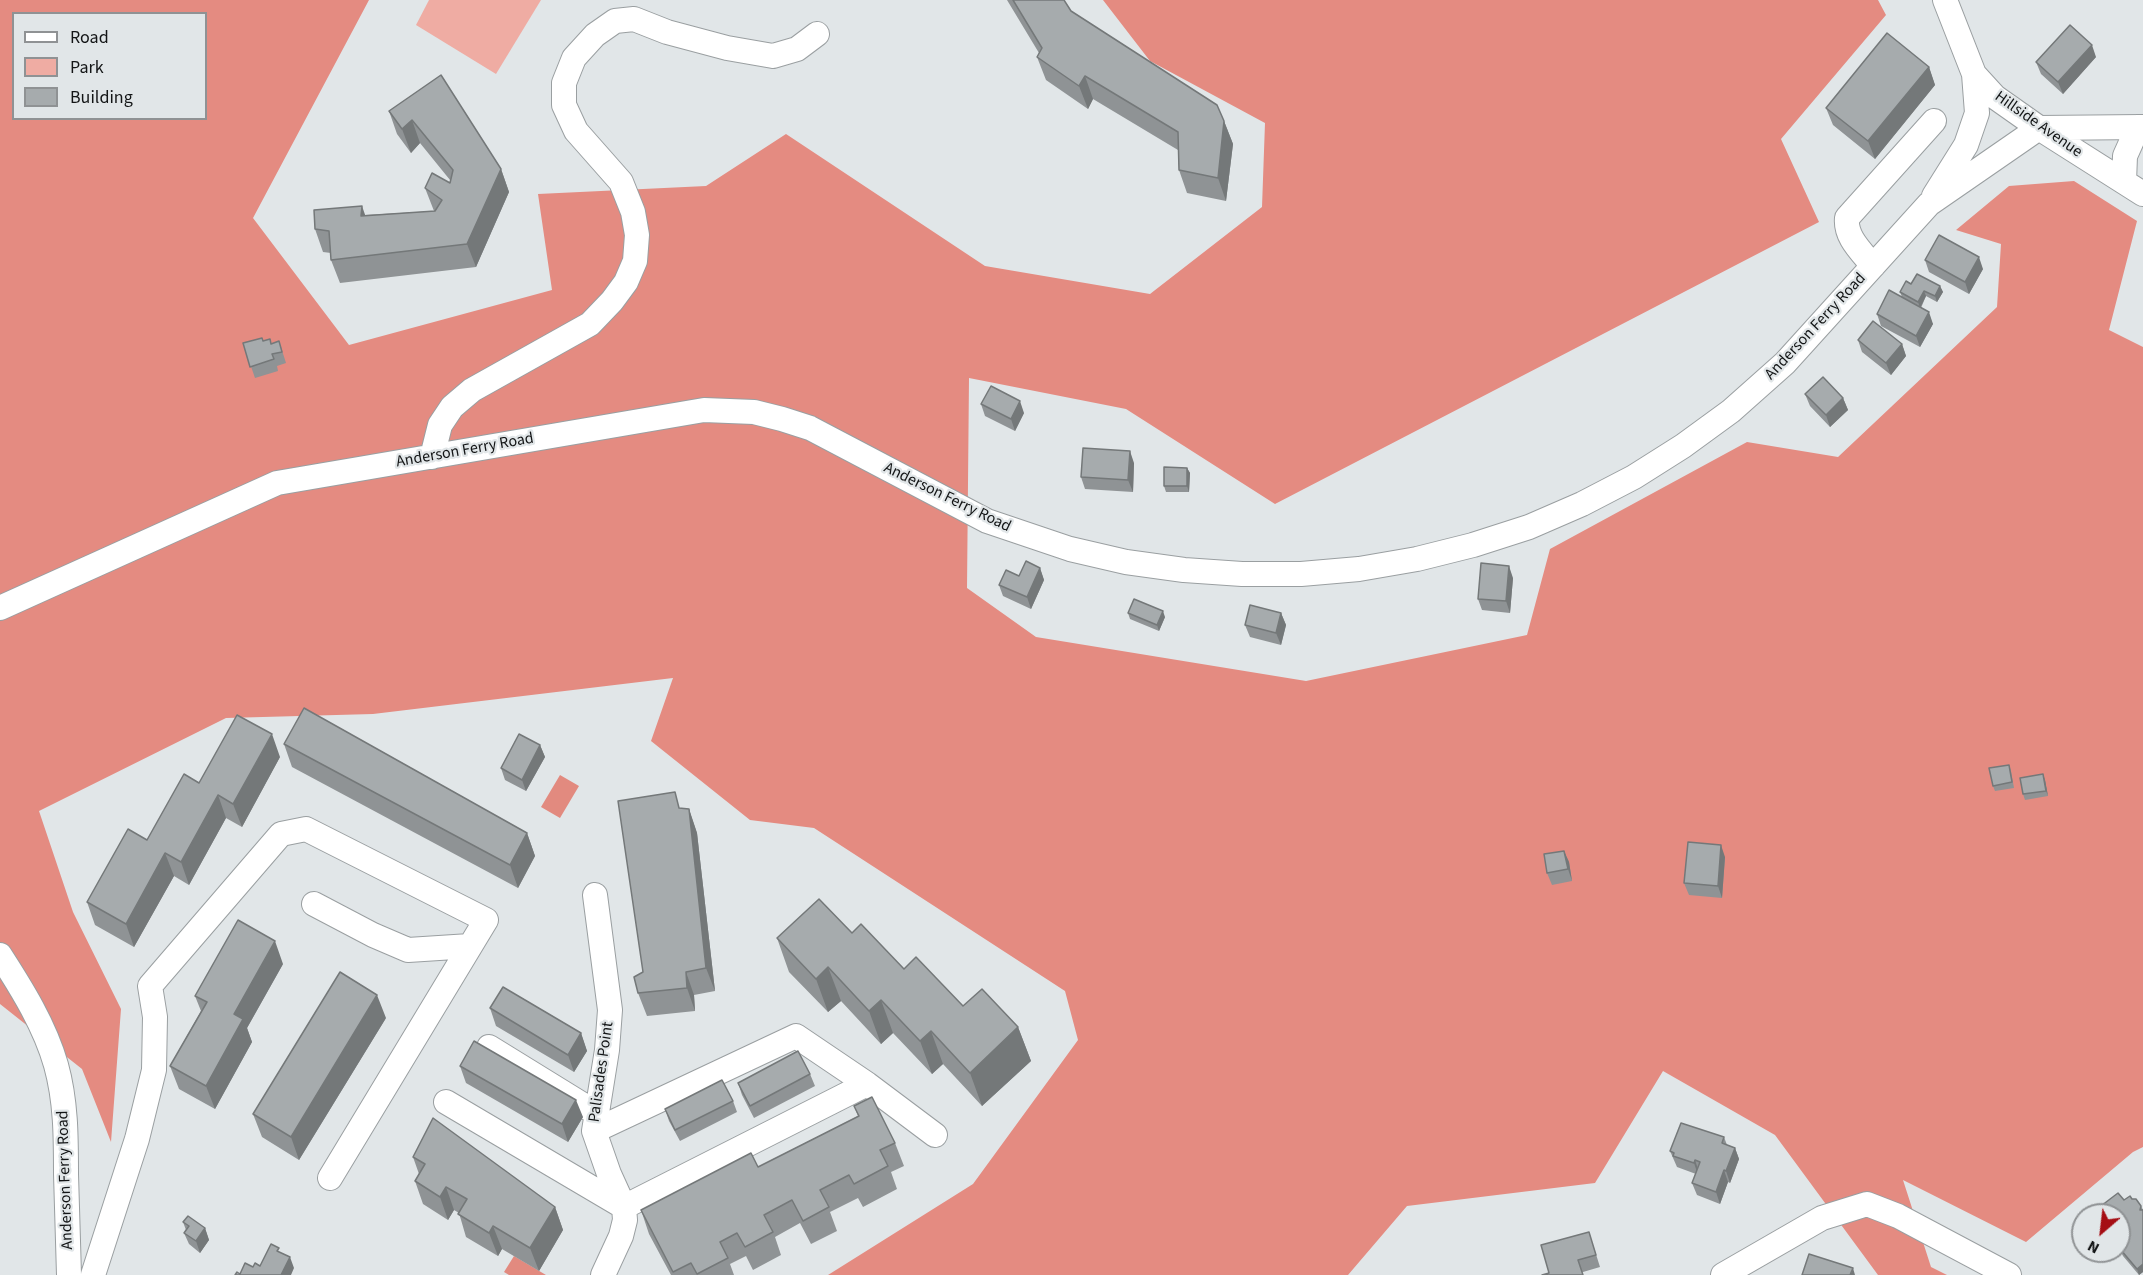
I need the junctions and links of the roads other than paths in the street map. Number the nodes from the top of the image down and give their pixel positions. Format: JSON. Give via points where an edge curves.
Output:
{"nodes":[{"id":1,"x":1945,"y":0,"type":"edge"},
{"id":2,"x":816,"y":34,"type":"dead end"},
{"id":3,"x":1974,"y":74,"type":"junction"},
{"id":4,"x":1934,"y":121,"type":"dead end"},
{"id":5,"x":2039,"y":128,"type":"junction"},
{"id":6,"x":2140,"y":128,"type":"edge"},
{"id":7,"x":2134,"y":188,"type":"edge"},
{"id":8,"x":1929,"y":204,"type":"junction"},
{"id":9,"x":1873,"y":266,"type":"junction"},
{"id":10,"x":432,"y":456,"type":"junction"},
{"id":11,"x":0,"y":608,"type":"edge"},
{"id":12,"x":595,"y":895,"type":"dead end"},
{"id":13,"x":314,"y":904,"type":"dead end"},
{"id":14,"x":470,"y":946,"type":"junction"},
{"id":15,"x":0,"y":955,"type":"edge"},
{"id":16,"x":489,"y":1047,"type":"edge"},
{"id":17,"x":867,"y":1084,"type":"junction"},
{"id":18,"x":446,"y":1102,"type":"dead end"},
{"id":19,"x":595,"y":1122,"type":"junction"},
{"id":20,"x":935,"y":1135,"type":"dead end"},
{"id":21,"x":330,"y":1178,"type":"dead end"},
{"id":22,"x":624,"y":1207,"type":"junction"},
{"id":23,"x":69,"y":1275,"type":"edge"},
{"id":24,"x":93,"y":1275,"type":"edge"},
{"id":25,"x":603,"y":1275,"type":"edge"},
{"id":26,"x":1723,"y":1275,"type":"edge"},
{"id":27,"x":2009,"y":1275,"type":"edge"}],
"edges":[{"from":1,"to":3,"type":"street","name":"Hillside Avenue"},
{"from":2,"to":10,"type":"street","via":[[797,49],[773,56],[727,48],[634,19],[615,21],[594,35],[574,58],[564,82],[564,105],[576,131],[621,182],[633,212],[637,236],[635,261],[626,282],[590,324],[472,390],[452,407],[440,425]]},
{"from":3,"to":5,"type":"street","name":"Hillside Avenue","via":[[1995,97]]},
{"from":3,"to":8,"type":"street","via":[[1977,113],[1966,145]]},
{"from":4,"to":9,"type":"street","via":[[1847,218],[1852,240]]},
{"from":5,"to":6,"type":"street"},
{"from":5,"to":7,"type":"street","name":"Hillside Avenue"},
{"from":5,"to":8,"type":"street","name":"Anderson Ferry Road"},
{"from":6,"to":7,"type":"street","via":[[2125,156]]},
{"from":8,"to":9,"type":"street","name":"Anderson Ferry Road"},
{"from":9,"to":10,"type":"street","name":"Anderson Ferry Road","via":[[1785,363],[1731,411],[1634,477],[1529,527],[1473,545],[1359,569],[1301,574],[1184,570],[1070,549],[987,521],[810,428],[753,412],[704,410]]},
{"from":10,"to":11,"type":"street","name":"Anderson Ferry Road","via":[[277,483]]},
{"from":12,"to":19,"type":"street","name":"Palisades Point","via":[[610,1010]]},
{"from":13,"to":14,"type":"street","via":[[408,950]]},
{"from":14,"to":21,"type":"street"},
{"from":14,"to":24,"type":"street","via":[[486,920],[306,829],[281,834],[150,986],[155,1017],[154,1070],[137,1138]]},
{"from":15,"to":23,"type":"street","name":"Anderson Ferry Road","via":[[22,990],[56,1064],[67,1140]]},
{"from":16,"to":19,"type":"street"},
{"from":17,"to":19,"type":"street","via":[[796,1036]]},
{"from":17,"to":20,"type":"street"},
{"from":17,"to":22,"type":"street"},
{"from":18,"to":22,"type":"street"},
{"from":19,"to":22,"type":"street","name":"Palisades Point","via":[[609,1174]]},
{"from":22,"to":25,"type":"street","via":[[621,1236]]},
{"from":26,"to":27,"type":"street","via":[[1822,1218],[1866,1204],[1898,1216]]}]}
